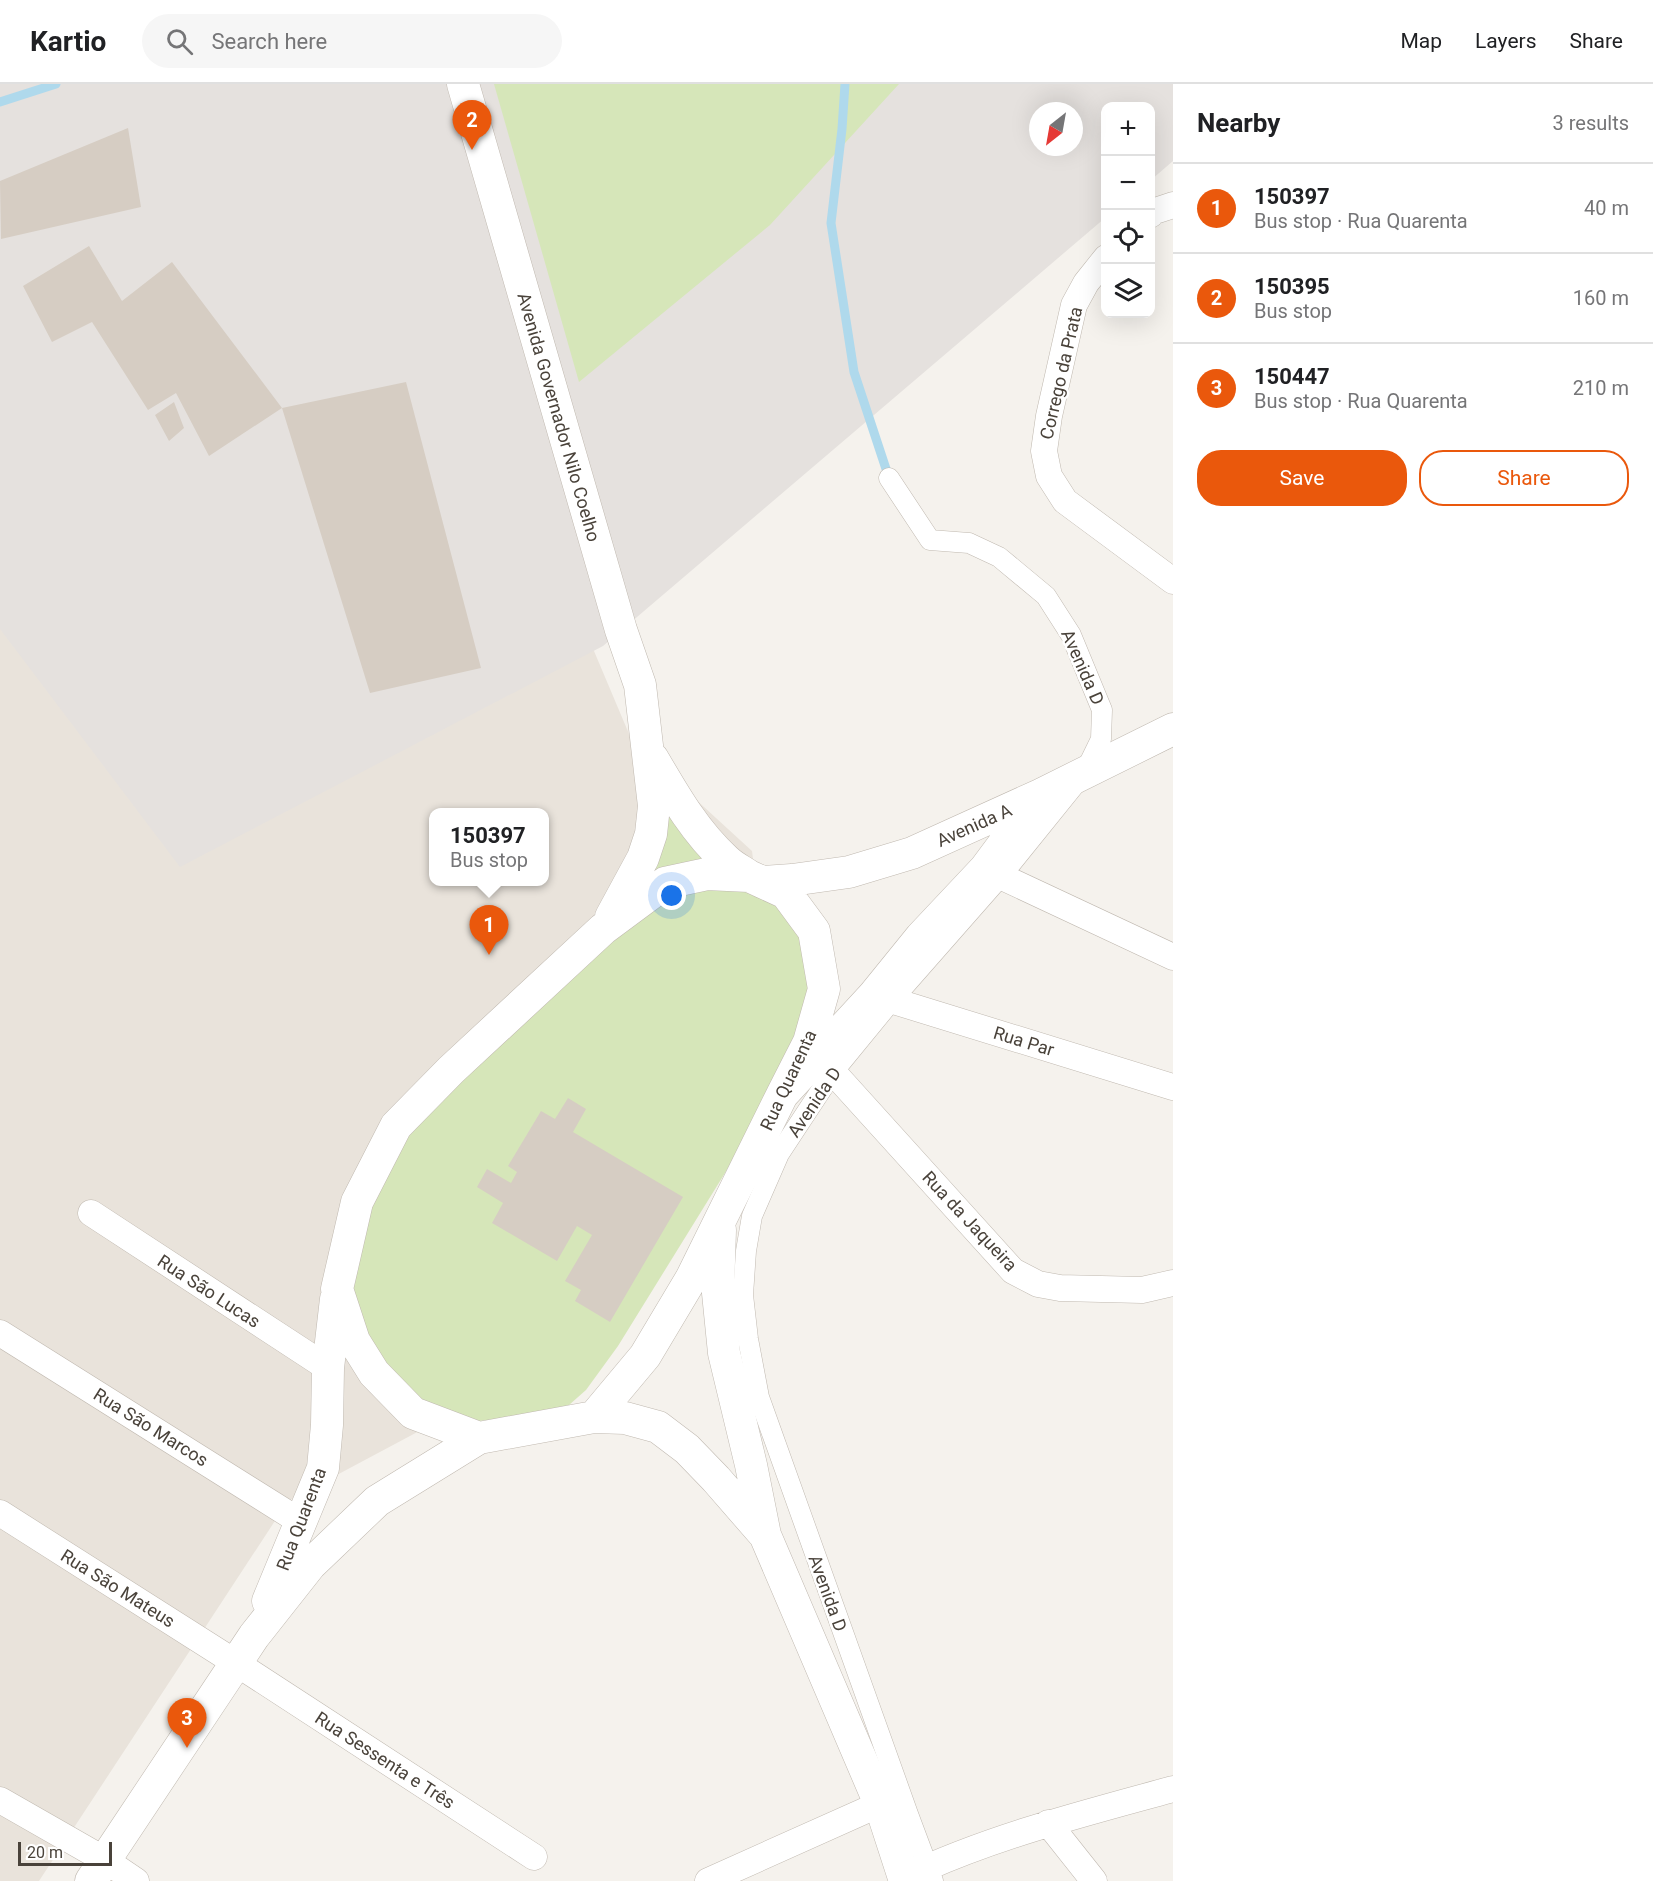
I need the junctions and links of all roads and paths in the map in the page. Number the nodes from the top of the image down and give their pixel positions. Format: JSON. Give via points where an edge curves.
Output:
{"nodes":[{"id":1,"x":463,"y":84,"type":"edge"},
{"id":2,"x":1173,"y":205,"type":"edge"},
{"id":3,"x":1155,"y":211,"type":"edge"},
{"id":4,"x":1101,"y":264,"type":"edge"},
{"id":5,"x":889,"y":478,"type":"dead end"},
{"id":6,"x":1173,"y":581,"type":"edge"},
{"id":7,"x":1173,"y":729,"type":"edge"},
{"id":8,"x":649,"y":750,"type":"junction"},
{"id":9,"x":1085,"y":772,"type":"junction"},
{"id":10,"x":1040,"y":795,"type":"junction"},
{"id":11,"x":993,"y":873,"type":"junction"},
{"id":12,"x":756,"y":879,"type":"junction"},
{"id":13,"x":603,"y":929,"type":"junction"},
{"id":14,"x":1173,"y":957,"type":"edge"},
{"id":15,"x":883,"y":997,"type":"junction"},
{"id":16,"x":820,"y":1070,"type":"junction"},
{"id":17,"x":1173,"y":1087,"type":"edge"},
{"id":18,"x":782,"y":1095,"type":"junction"},
{"id":19,"x":91,"y":1213,"type":"dead end"},
{"id":20,"x":721,"y":1220,"type":"junction"},
{"id":21,"x":1173,"y":1284,"type":"edge"},
{"id":22,"x":337,"y":1289,"type":"junction"},
{"id":23,"x":0,"y":1333,"type":"edge"},
{"id":24,"x":328,"y":1368,"type":"junction"},
{"id":25,"x":594,"y":1418,"type":"junction"},
{"id":26,"x":479,"y":1438,"type":"junction"},
{"id":27,"x":0,"y":1513,"type":"edge"},
{"id":28,"x":301,"y":1522,"type":"junction"},
{"id":29,"x":765,"y":1535,"type":"junction"},
{"id":30,"x":254,"y":1636,"type":"junction"},
{"id":31,"x":236,"y":1663,"type":"junction"},
{"id":32,"x":1173,"y":1789,"type":"edge"},
{"id":33,"x":0,"y":1800,"type":"edge"},
{"id":34,"x":880,"y":1804,"type":"junction"},
{"id":35,"x":1048,"y":1823,"type":"junction"},
{"id":36,"x":534,"y":1857,"type":"dead end"},
{"id":37,"x":98,"y":1871,"type":"edge"},
{"id":38,"x":918,"y":1877,"type":"edge"},
{"id":39,"x":136,"y":1881,"type":"edge"},
{"id":40,"x":708,"y":1881,"type":"edge"},
{"id":41,"x":1094,"y":1881,"type":"edge"}],
"edges":[{"from":1,"to":8,"type":"street","name":"Avenida Governador Nilo Coelho","via":[[640,685]]},
{"from":2,"to":3,"type":"street"},
{"from":4,"to":6,"type":"street","name":"Corrego da Prata","via":[[1074,305],[1049,416],[1044,451],[1048,476],[1065,501]]},
{"from":5,"to":9,"type":"street","name":"Avenida D","via":[[930,540],[969,543],[999,557],[1046,596],[1071,635],[1102,710],[1101,740]]},
{"from":7,"to":9,"type":"street","name":"Avenida A"},
{"from":8,"to":12,"type":"street","via":[[701,834],[727,862]]},
{"from":8,"to":13,"type":"street","name":"Avenida Governador Nilo Coelho","via":[[654,806],[651,834],[643,858]]},
{"from":9,"to":10,"type":"street","name":"Avenida A"},
{"from":9,"to":11,"type":"street","name":"Avenida D"},
{"from":10,"to":11,"type":"street","name":"Avenida D"},
{"from":10,"to":12,"type":"street","name":"Avenida A","via":[[912,853],[849,872],[792,880]]},
{"from":11,"to":14,"type":"street"},
{"from":11,"to":15,"type":"street","name":"Avenida D","via":[[921,937]]},
{"from":12,"to":13,"type":"street","name":"Rua Quarenta","via":[[707,874],[665,883]]},
{"from":12,"to":18,"type":"street","name":"Rua Quarenta","via":[[786,893],[814,931],[824,989],[808,1042]]},
{"from":13,"to":22,"type":"street","name":"Rua Quarenta","via":[[396,1126],[357,1202]]},
{"from":15,"to":16,"type":"street","name":"Avenida D"},
{"from":15,"to":17,"type":"street","name":"Rua Par"},
{"from":16,"to":18,"type":"street","name":"Avenida D"},
{"from":16,"to":21,"type":"street","name":"Rua da Jaqueira","via":[[1013,1271],[1038,1284],[1060,1288],[1142,1290]]},
{"from":16,"to":38,"type":"street","name":"Avenida D","via":[[752,1216],[743,1295],[748,1339],[759,1397]]},
{"from":18,"to":20,"type":"street","name":"Rua Quarenta"},
{"from":19,"to":24,"type":"street","name":"Rua São Lucas"},
{"from":20,"to":25,"type":"street","name":"Rua Quarenta","via":[[645,1356]]},
{"from":20,"to":29,"type":"street","name":"Avenida D","via":[[718,1293],[724,1353]]},
{"from":22,"to":24,"type":"street","name":"Rua Quarenta"},
{"from":22,"to":26,"type":"street","via":[[354,1341],[374,1373],[413,1413]]},
{"from":23,"to":28,"type":"street","name":"Rua São Marcos"},
{"from":24,"to":28,"type":"street","name":"Rua Quarenta","via":[[323,1468]]},
{"from":25,"to":26,"type":"street","name":"Rua Quarenta"},
{"from":25,"to":29,"type":"street","name":"Avenida D","via":[[625,1418],[658,1427],[687,1449]]},
{"from":26,"to":30,"type":"street","name":"Rua Quarenta","via":[[377,1501],[310,1565]]},
{"from":27,"to":31,"type":"street","name":"Rua São Mateus"},
{"from":28,"to":30,"type":"street","name":"Rua Quarenta"},
{"from":29,"to":34,"type":"street","name":"Avenida D"},
{"from":30,"to":31,"type":"street","name":"Rua Quarenta"},
{"from":31,"to":36,"type":"street","name":"Rua Sessenta e Três"},
{"from":31,"to":37,"type":"street","name":"Rua Quarenta"},
{"from":32,"to":35,"type":"street"},
{"from":33,"to":37,"type":"street"},
{"from":34,"to":38,"type":"street","name":"Avenida D"},
{"from":34,"to":40,"type":"street"},
{"from":35,"to":38,"type":"street"},
{"from":35,"to":41,"type":"street"},
{"from":37,"to":39,"type":"street"}]}
